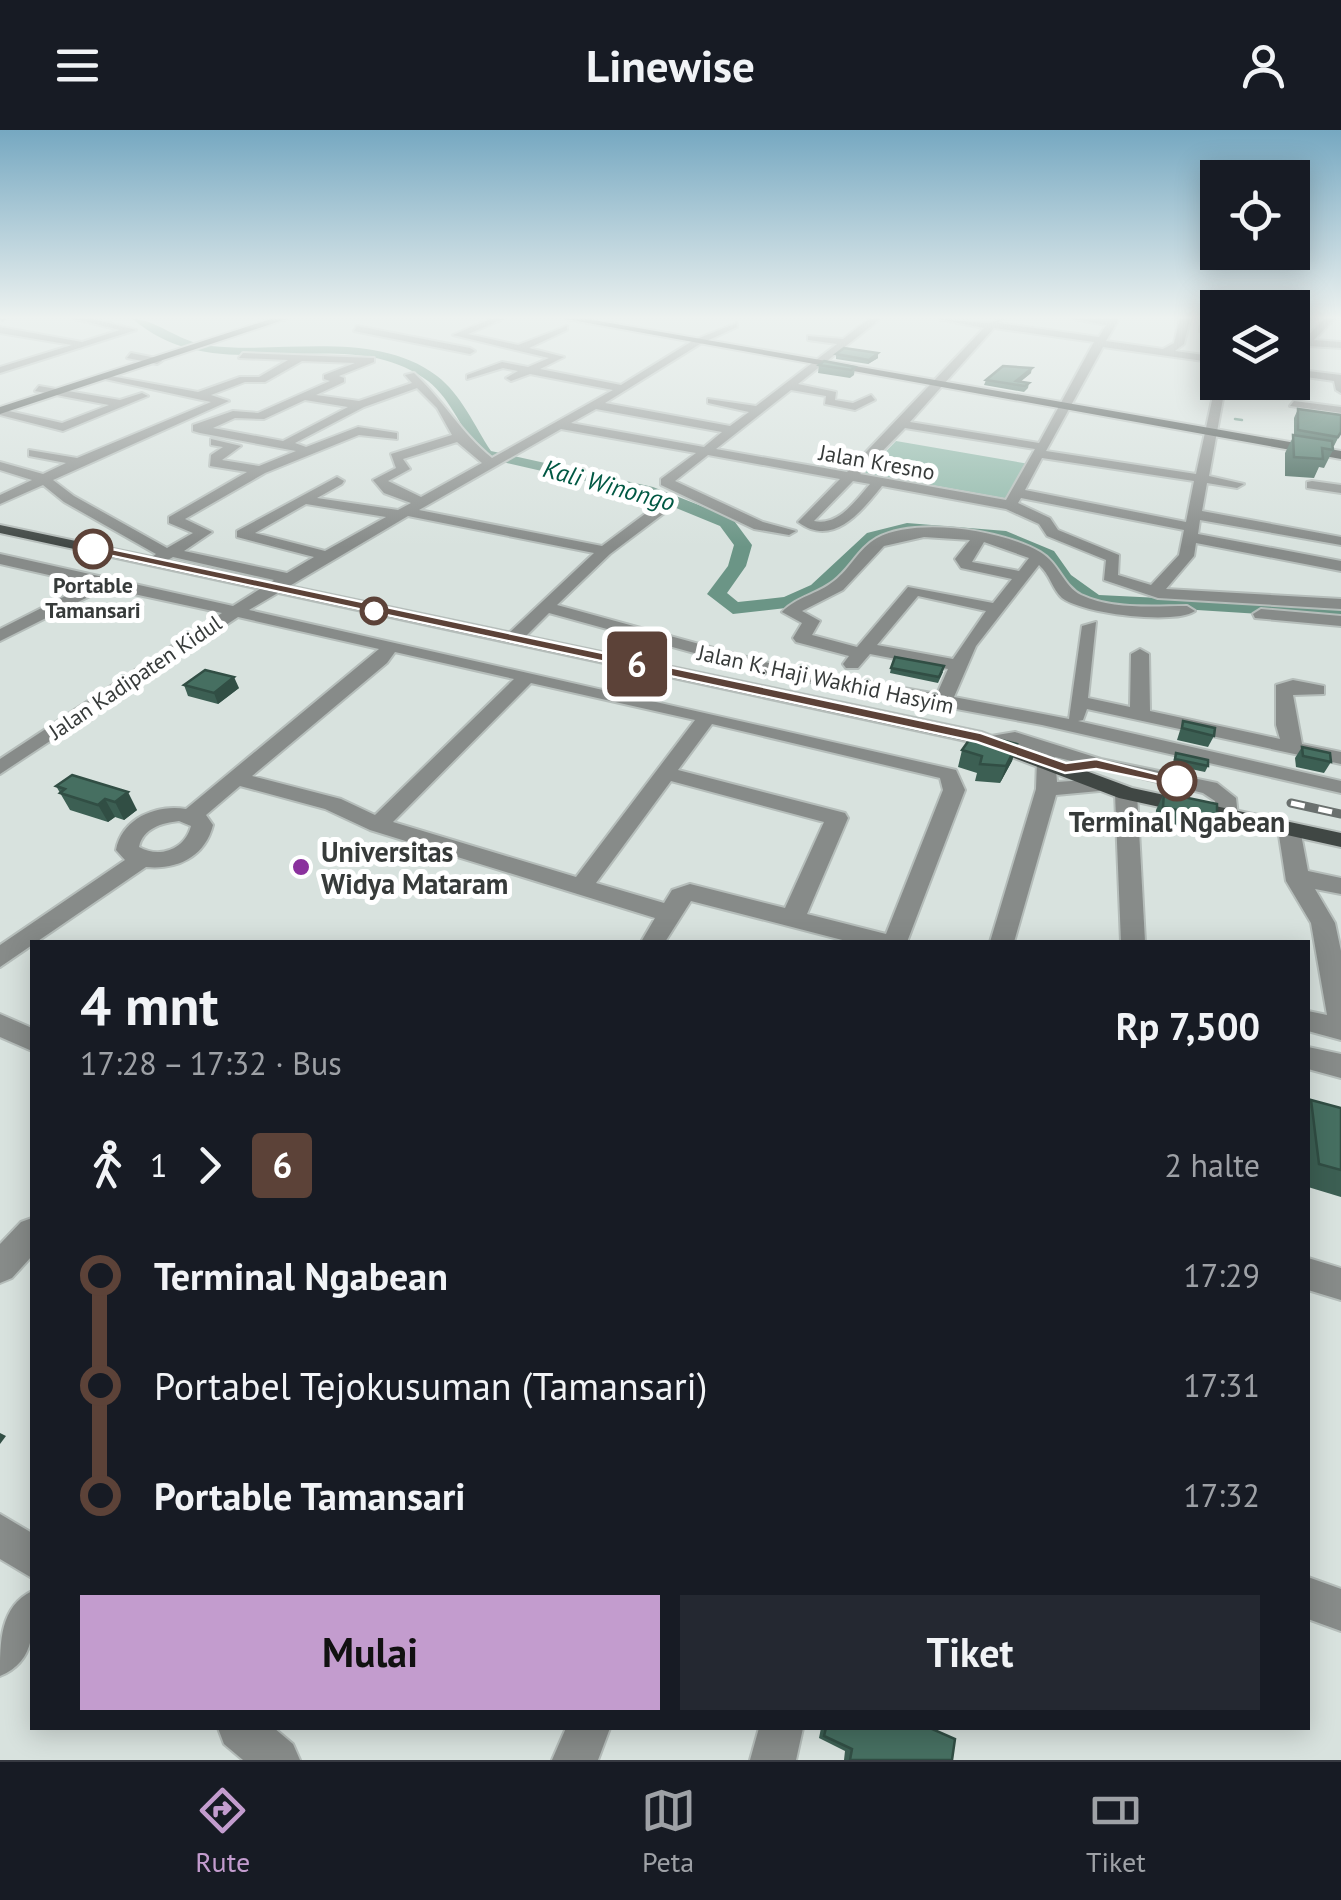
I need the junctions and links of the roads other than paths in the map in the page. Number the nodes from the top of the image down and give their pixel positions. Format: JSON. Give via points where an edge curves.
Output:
{"nodes":[{"id":1,"x":50,"y":395,"type":"edge"},
{"id":2,"x":76,"y":395,"type":"edge"},
{"id":3,"x":201,"y":395,"type":"edge"},
{"id":4,"x":299,"y":395,"type":"edge"},
{"id":5,"x":322,"y":395,"type":"edge"},
{"id":6,"x":381,"y":395,"type":"edge"},
{"id":7,"x":431,"y":395,"type":"edge"},
{"id":8,"x":612,"y":395,"type":"edge"},
{"id":9,"x":777,"y":395,"type":"edge"},
{"id":10,"x":832,"y":395,"type":"edge"},
{"id":11,"x":927,"y":395,"type":"edge"},
{"id":12,"x":1008,"y":395,"type":"edge"},
{"id":13,"x":1071,"y":395,"type":"edge"},
{"id":14,"x":142,"y":396,"type":"dead end"},
{"id":15,"x":572,"y":396,"type":"dead end"},
{"id":16,"x":871,"y":398,"type":"dead end"},
{"id":17,"x":1217,"y":400,"type":"edge"},
{"id":18,"x":712,"y":402,"type":"dead end"},
{"id":19,"x":121,"y":404,"type":"junction"},
{"id":20,"x":597,"y":404,"type":"junction"},
{"id":21,"x":1294,"y":404,"type":"dead end"},
{"id":22,"x":360,"y":405,"type":"junction"},
{"id":23,"x":1066,"y":405,"type":"junction"},
{"id":24,"x":385,"y":409,"type":"dead end"},
{"id":25,"x":758,"y":410,"type":"junction"},
{"id":26,"x":1341,"y":410,"type":"edge"},
{"id":27,"x":0,"y":411,"type":"edge"},
{"id":28,"x":168,"y":422,"type":"junction"},
{"id":29,"x":561,"y":424,"type":"junction"},
{"id":30,"x":902,"y":424,"type":"junction"},
{"id":31,"x":257,"y":426,"type":"dead end"},
{"id":32,"x":731,"y":430,"type":"junction"},
{"id":33,"x":1210,"y":430,"type":"junction"},
{"id":34,"x":68,"y":432,"type":"junction"},
{"id":35,"x":237,"y":436,"type":"junction"},
{"id":36,"x":392,"y":436,"type":"dead end"},
{"id":37,"x":200,"y":437,"type":"junction"},
{"id":38,"x":458,"y":437,"type":"junction"},
{"id":39,"x":282,"y":444,"type":"junction"},
{"id":40,"x":310,"y":450,"type":"junction"},
{"id":41,"x":704,"y":451,"type":"junction"},
{"id":42,"x":1341,"y":453,"type":"edge"},
{"id":43,"x":1038,"y":456,"type":"junction"},
{"id":44,"x":78,"y":462,"type":"junction"},
{"id":45,"x":280,"y":463,"type":"junction"},
{"id":46,"x":492,"y":463,"type":"junction"},
{"id":47,"x":774,"y":464,"type":"junction"},
{"id":48,"x":0,"y":466,"type":"edge"},
{"id":49,"x":299,"y":468,"type":"dead end"},
{"id":50,"x":260,"y":470,"type":"junction"},
{"id":51,"x":851,"y":478,"type":"junction"},
{"id":52,"x":44,"y":479,"type":"junction"},
{"id":53,"x":760,"y":479,"type":"dead end"},
{"id":54,"x":337,"y":482,"type":"dead end"},
{"id":55,"x":879,"y":482,"type":"junction"},
{"id":56,"x":1237,"y":484,"type":"dead end"},
{"id":57,"x":1312,"y":485,"type":"dead end"},
{"id":58,"x":1341,"y":489,"type":"edge"},
{"id":59,"x":1014,"y":499,"type":"junction"},
{"id":60,"x":0,"y":500,"type":"edge"},
{"id":61,"x":305,"y":500,"type":"junction"},
{"id":62,"x":670,"y":502,"type":"dead end"},
{"id":63,"x":422,"y":504,"type":"junction"},
{"id":64,"x":1194,"y":509,"type":"junction"},
{"id":65,"x":404,"y":514,"type":"junction"},
{"id":66,"x":0,"y":528,"type":"edge"},
{"id":67,"x":789,"y":531,"type":"dead end"},
{"id":68,"x":980,"y":537,"type":"junction"},
{"id":69,"x":1341,"y":540,"type":"edge"},
{"id":70,"x":605,"y":551,"type":"junction"},
{"id":71,"x":163,"y":556,"type":"junction"},
{"id":72,"x":326,"y":556,"type":"junction"},
{"id":73,"x":1037,"y":558,"type":"junction"},
{"id":74,"x":0,"y":559,"type":"edge"},
{"id":75,"x":21,"y":564,"type":"junction"},
{"id":76,"x":1341,"y":566,"type":"edge"},
{"id":77,"x":0,"y":574,"type":"edge"},
{"id":78,"x":1022,"y":576,"type":"junction"},
{"id":79,"x":289,"y":578,"type":"junction"},
{"id":80,"x":106,"y":582,"type":"junction"},
{"id":81,"x":271,"y":588,"type":"junction"},
{"id":82,"x":1158,"y":594,"type":"junction"},
{"id":83,"x":1341,"y":604,"type":"edge"},
{"id":84,"x":548,"y":608,"type":"junction"},
{"id":85,"x":994,"y":608,"type":"junction"},
{"id":86,"x":234,"y":611,"type":"junction"},
{"id":87,"x":1341,"y":621,"type":"edge"},
{"id":88,"x":1090,"y":626,"type":"dead end"},
{"id":89,"x":0,"y":636,"type":"edge"},
{"id":90,"x":515,"y":637,"type":"junction"},
{"id":91,"x":392,"y":651,"type":"junction"},
{"id":92,"x":864,"y":651,"type":"junction"},
{"id":93,"x":1140,"y":654,"type":"dead end"},
{"id":94,"x":959,"y":666,"type":"junction"},
{"id":95,"x":527,"y":677,"type":"junction"},
{"id":96,"x":828,"y":681,"type":"junction"},
{"id":97,"x":1318,"y":690,"type":"dead end"},
{"id":98,"x":802,"y":700,"type":"junction"},
{"id":99,"x":943,"y":701,"type":"junction"},
{"id":100,"x":1079,"y":702,"type":"junction"},
{"id":101,"x":1140,"y":714,"type":"junction"},
{"id":102,"x":708,"y":717,"type":"junction"},
{"id":103,"x":1074,"y":726,"type":"junction"},
{"id":104,"x":992,"y":741,"type":"junction"},
{"id":105,"x":1293,"y":748,"type":"junction"},
{"id":106,"x":1341,"y":758,"type":"edge"},
{"id":107,"x":1056,"y":764,"type":"junction"},
{"id":108,"x":0,"y":768,"type":"edge"},
{"id":109,"x":666,"y":773,"type":"junction"},
{"id":110,"x":1097,"y":774,"type":"junction"},
{"id":111,"x":238,"y":779,"type":"junction"},
{"id":112,"x":1341,"y":788,"type":"edge"},
{"id":113,"x":1047,"y":789,"type":"junction"},
{"id":114,"x":1126,"y":793,"type":"junction"},
{"id":115,"x":191,"y":816,"type":"junction"},
{"id":116,"x":1226,"y":816,"type":"junction"},
{"id":117,"x":378,"y":824,"type":"junction"},
{"id":118,"x":1289,"y":830,"type":"junction"},
{"id":119,"x":1341,"y":840,"type":"edge"},
{"id":120,"x":140,"y":860,"type":"junction"},
{"id":121,"x":1301,"y":884,"type":"junction"},
{"id":122,"x":581,"y":886,"type":"junction"},
{"id":123,"x":1341,"y":886,"type":"edge"},
{"id":124,"x":670,"y":914,"type":"junction"},
{"id":125,"x":792,"y":918,"type":"junction"},
{"id":126,"x":654,"y":940,"type":"edge"},
{"id":127,"x":874,"y":940,"type":"edge"},
{"id":128,"x":896,"y":940,"type":"edge"},
{"id":129,"x":1003,"y":940,"type":"edge"},
{"id":130,"x":1133,"y":940,"type":"edge"},
{"id":131,"x":4,"y":951,"type":"edge"},
{"id":132,"x":1341,"y":1016,"type":"edge"},
{"id":133,"x":1310,"y":1021,"type":"edge"},
{"id":134,"x":0,"y":1026,"type":"edge"},
{"id":135,"x":1341,"y":1029,"type":"edge"},
{"id":136,"x":30,"y":1039,"type":"edge"},
{"id":137,"x":1310,"y":1058,"type":"edge"},
{"id":138,"x":1341,"y":1066,"type":"edge"},
{"id":139,"x":30,"y":1235,"type":"edge"},
{"id":140,"x":0,"y":1267,"type":"edge"},
{"id":141,"x":1310,"y":1275,"type":"edge"},
{"id":142,"x":1341,"y":1284,"type":"edge"},
{"id":143,"x":0,"y":1534,"type":"edge"},
{"id":144,"x":30,"y":1556,"type":"edge"},
{"id":145,"x":1310,"y":1599,"type":"edge"},
{"id":146,"x":1341,"y":1610,"type":"edge"},
{"id":147,"x":30,"y":1615,"type":"edge"},
{"id":148,"x":0,"y":1654,"type":"edge"},
{"id":149,"x":242,"y":1730,"type":"edge"},
{"id":150,"x":587,"y":1730,"type":"edge"},
{"id":151,"x":781,"y":1730,"type":"edge"},
{"id":152,"x":277,"y":1760,"type":"edge"},
{"id":153,"x":575,"y":1760,"type":"edge"},
{"id":154,"x":773,"y":1760,"type":"edge"}],
"edges":[{"from":1,"to":27,"type":"main road"},
{"from":2,"to":19,"type":"street"},
{"from":3,"to":28,"type":"street","via":[[223,401]]},
{"from":4,"to":37,"type":"street","via":[[264,416],[233,414]]},
{"from":5,"to":22,"type":"street"},
{"from":6,"to":22,"type":"street"},
{"from":7,"to":38,"type":"street"},
{"from":8,"to":20,"type":"street","name":"Jalan Kadipaten Kidul"},
{"from":9,"to":25,"type":"street"},
{"from":10,"to":16,"type":"street","via":[[829,402],[855,408]]},
{"from":11,"to":30,"type":"street"},
{"from":12,"to":23,"type":"main road"},
{"from":13,"to":23,"type":"street"},
{"from":14,"to":19,"type":"street"},
{"from":15,"to":20,"type":"street"},
{"from":17,"to":33,"type":"street"},
{"from":18,"to":25,"type":"street"},
{"from":19,"to":34,"type":"street"},
{"from":20,"to":29,"type":"street","name":"Jalan Kadipaten Kidul"},
{"from":20,"to":32,"type":"street"},
{"from":21,"to":26,"type":"street"},
{"from":22,"to":24,"type":"street"},
{"from":22,"to":39,"type":"street"},
{"from":23,"to":33,"type":"main road"},
{"from":23,"to":43,"type":"street"},
{"from":25,"to":32,"type":"street"},
{"from":27,"to":34,"type":"street"},
{"from":28,"to":37,"type":"street"},
{"from":28,"to":44,"type":"street"},
{"from":29,"to":41,"type":"street","name":"Jalan Kresno"},
{"from":29,"to":46,"type":"street","name":"Jalan Kadipaten Kidul"},
{"from":30,"to":43,"type":"street"},
{"from":30,"to":51,"type":"street"},
{"from":31,"to":35,"type":"street"},
{"from":32,"to":41,"type":"street"},
{"from":33,"to":42,"type":"main road"},
{"from":33,"to":64,"type":"street"},
{"from":34,"to":44,"type":"street","via":[[33,455]]},
{"from":35,"to":37,"type":"street"},
{"from":35,"to":39,"type":"street"},
{"from":36,"to":40,"type":"street","via":[[358,431]]},
{"from":37,"to":50,"type":"street","via":[[235,446],[215,463]]},
{"from":38,"to":46,"type":"street"},
{"from":38,"to":63,"type":"street","via":[[395,457],[404,469],[380,480]]},
{"from":39,"to":40,"type":"street"},
{"from":40,"to":45,"type":"street"},
{"from":41,"to":47,"type":"street","name":"Jalan Kresno"},
{"from":41,"to":67,"type":"street","via":[[666,482],[758,526]]},
{"from":43,"to":59,"type":"street"},
{"from":43,"to":64,"type":"street"},
{"from":44,"to":52,"type":"street"},
{"from":45,"to":49,"type":"street"},
{"from":45,"to":50,"type":"street"},
{"from":46,"to":63,"type":"street","name":"Jalan Kadipaten Kidul"},
{"from":47,"to":51,"type":"street","name":"Jalan Kresno","via":[[823,479]]},
{"from":47,"to":53,"type":"street"},
{"from":48,"to":52,"type":"street"},
{"from":50,"to":71,"type":"street","via":[[172,522],[210,527]]},
{"from":51,"to":55,"type":"street","name":"Jalan Kresno"},
{"from":51,"to":55,"type":"street","via":[[813,510],[806,525],[834,526]]},
{"from":52,"to":60,"type":"street"},
{"from":52,"to":71,"type":"street"},
{"from":54,"to":61,"type":"street"},
{"from":55,"to":59,"type":"street","name":"Jalan Kresno"},
{"from":56,"to":64,"type":"street"},
{"from":57,"to":58,"type":"street"},
{"from":59,"to":64,"type":"street","name":"Jalan Kresno"},
{"from":59,"to":82,"type":"street","via":[[1046,520],[1050,532],[1116,560],[1112,579]]},
{"from":61,"to":65,"type":"street"},
{"from":61,"to":72,"type":"street","via":[[242,536]]},
{"from":62,"to":70,"type":"street"},
{"from":63,"to":65,"type":"street","name":"Jalan Kadipaten Kidul"},
{"from":64,"to":69,"type":"street"},
{"from":64,"to":76,"type":"street","via":[[1250,554]]},
{"from":64,"to":82,"type":"street","via":[[1186,556],[1159,584]]},
{"from":65,"to":70,"type":"street"},
{"from":65,"to":72,"type":"street","name":"Jalan Kadipaten Kidul"},
{"from":66,"to":71,"type":"main road","name":"Jalan K. Haji Wakhid Hasyim"},
{"from":68,"to":73,"type":"street"},
{"from":68,"to":78,"type":"street","via":[[963,562]]},
{"from":68,"to":92,"type":"street","via":[[922,532],[884,541],[835,588],[790,612],[813,622],[802,638]]},
{"from":70,"to":84,"type":"street"},
{"from":71,"to":79,"type":"street"},
{"from":71,"to":81,"type":"main road","name":"Jalan K. Haji Wakhid Hasyim"},
{"from":72,"to":79,"type":"street","name":"Jalan Kadipaten Kidul"},
{"from":73,"to":78,"type":"street"},
{"from":73,"to":87,"type":"street","via":[[1051,567],[1066,593],[1123,610],[1228,610]]},
{"from":74,"to":75,"type":"street"},
{"from":75,"to":77,"type":"street"},
{"from":75,"to":80,"type":"street"},
{"from":78,"to":85,"type":"street"},
{"from":79,"to":81,"type":"street","name":"Jalan Kadipaten Kidul"},
{"from":80,"to":86,"type":"street"},
{"from":80,"to":89,"type":"street"},
{"from":81,"to":86,"type":"street","name":"Jalan Kadipaten Kidul"},
{"from":81,"to":90,"type":"main road","name":"Jalan K. Haji Wakhid Hasyim"},
{"from":82,"to":83,"type":"street"},
{"from":84,"to":90,"type":"street"},
{"from":84,"to":96,"type":"street"},
{"from":85,"to":92,"type":"street","via":[[914,590]]},
{"from":85,"to":94,"type":"street"},
{"from":86,"to":91,"type":"street"},
{"from":86,"to":108,"type":"street","name":"Jalan Kadipaten Kidul"},
{"from":88,"to":100,"type":"street"},
{"from":90,"to":98,"type":"main road","name":"Jalan K. Haji Wakhid Hasyim"},
{"from":91,"to":95,"type":"street"},
{"from":91,"to":111,"type":"street"},
{"from":92,"to":94,"type":"street"},
{"from":92,"to":96,"type":"street"},
{"from":93,"to":101,"type":"street"},
{"from":94,"to":99,"type":"street"},
{"from":95,"to":102,"type":"street"},
{"from":95,"to":117,"type":"street"},
{"from":96,"to":98,"type":"street"},
{"from":96,"to":99,"type":"street"},
{"from":97,"to":105,"type":"street","via":[[1283,689]]},
{"from":98,"to":104,"type":"main road","name":"Jalan K. Haji Wakhid Hasyim"},
{"from":99,"to":103,"type":"street"},
{"from":100,"to":101,"type":"street"},
{"from":100,"to":103,"type":"street"},
{"from":101,"to":105,"type":"street"},
{"from":102,"to":109,"type":"street"},
{"from":102,"to":128,"type":"street","via":[[949,774],[954,790]]},
{"from":103,"to":112,"type":"street"},
{"from":104,"to":107,"type":"main road","name":"Jalan K. Haji Wakhid Hasyim"},
{"from":104,"to":110,"type":"street","via":[[1015,738]]},
{"from":105,"to":106,"type":"street"},
{"from":107,"to":110,"type":"main road","name":"Jalan K. Haji Wakhid Hasyim"},
{"from":107,"to":113,"type":"street"},
{"from":109,"to":122,"type":"street"},
{"from":109,"to":125,"type":"street","via":[[837,818]]},
{"from":110,"to":113,"type":"street"},
{"from":110,"to":114,"type":"main road","name":"Jalan K. Haji Wakhid Hasyim"},
{"from":110,"to":116,"type":"street","via":[[1216,790],[1225,798]]},
{"from":111,"to":115,"type":"street"},
{"from":111,"to":117,"type":"street","via":[[333,804]]},
{"from":113,"to":129,"type":"street"},
{"from":114,"to":116,"type":"main road","name":"Jalan K. Haji Wakhid Hasyim"},
{"from":114,"to":130,"type":"street"},
{"from":115,"to":120,"type":"street","via":[[202,825],[192,846],[161,860]]},
{"from":115,"to":120,"type":"street","via":[[158,818],[136,829],[126,844]]},
{"from":116,"to":118,"type":"main road","name":"Jalan K. Haji Wakhid Hasyim"},
{"from":117,"to":122,"type":"street"},
{"from":118,"to":119,"type":"main road","name":"Jalan K. Haji Wakhid Hasyim"},
{"from":118,"to":121,"type":"street"},
{"from":120,"to":131,"type":"street"},
{"from":121,"to":123,"type":"street"},
{"from":121,"to":132,"type":"street","via":[[1323,924]]},
{"from":122,"to":124,"type":"street"},
{"from":124,"to":125,"type":"street","via":[[690,892]]},
{"from":124,"to":126,"type":"street"},
{"from":125,"to":127,"type":"street"},
{"from":133,"to":135,"type":"street"},
{"from":134,"to":136,"type":"street"},
{"from":137,"to":138,"type":"street"},
{"from":139,"to":140,"type":"street"},
{"from":141,"to":142,"type":"street"},
{"from":143,"to":144,"type":"street"},
{"from":145,"to":146,"type":"street"},
{"from":147,"to":148,"type":"street"},
{"from":149,"to":152,"type":"street"},
{"from":150,"to":153,"type":"street"},
{"from":151,"to":154,"type":"street"}]}
